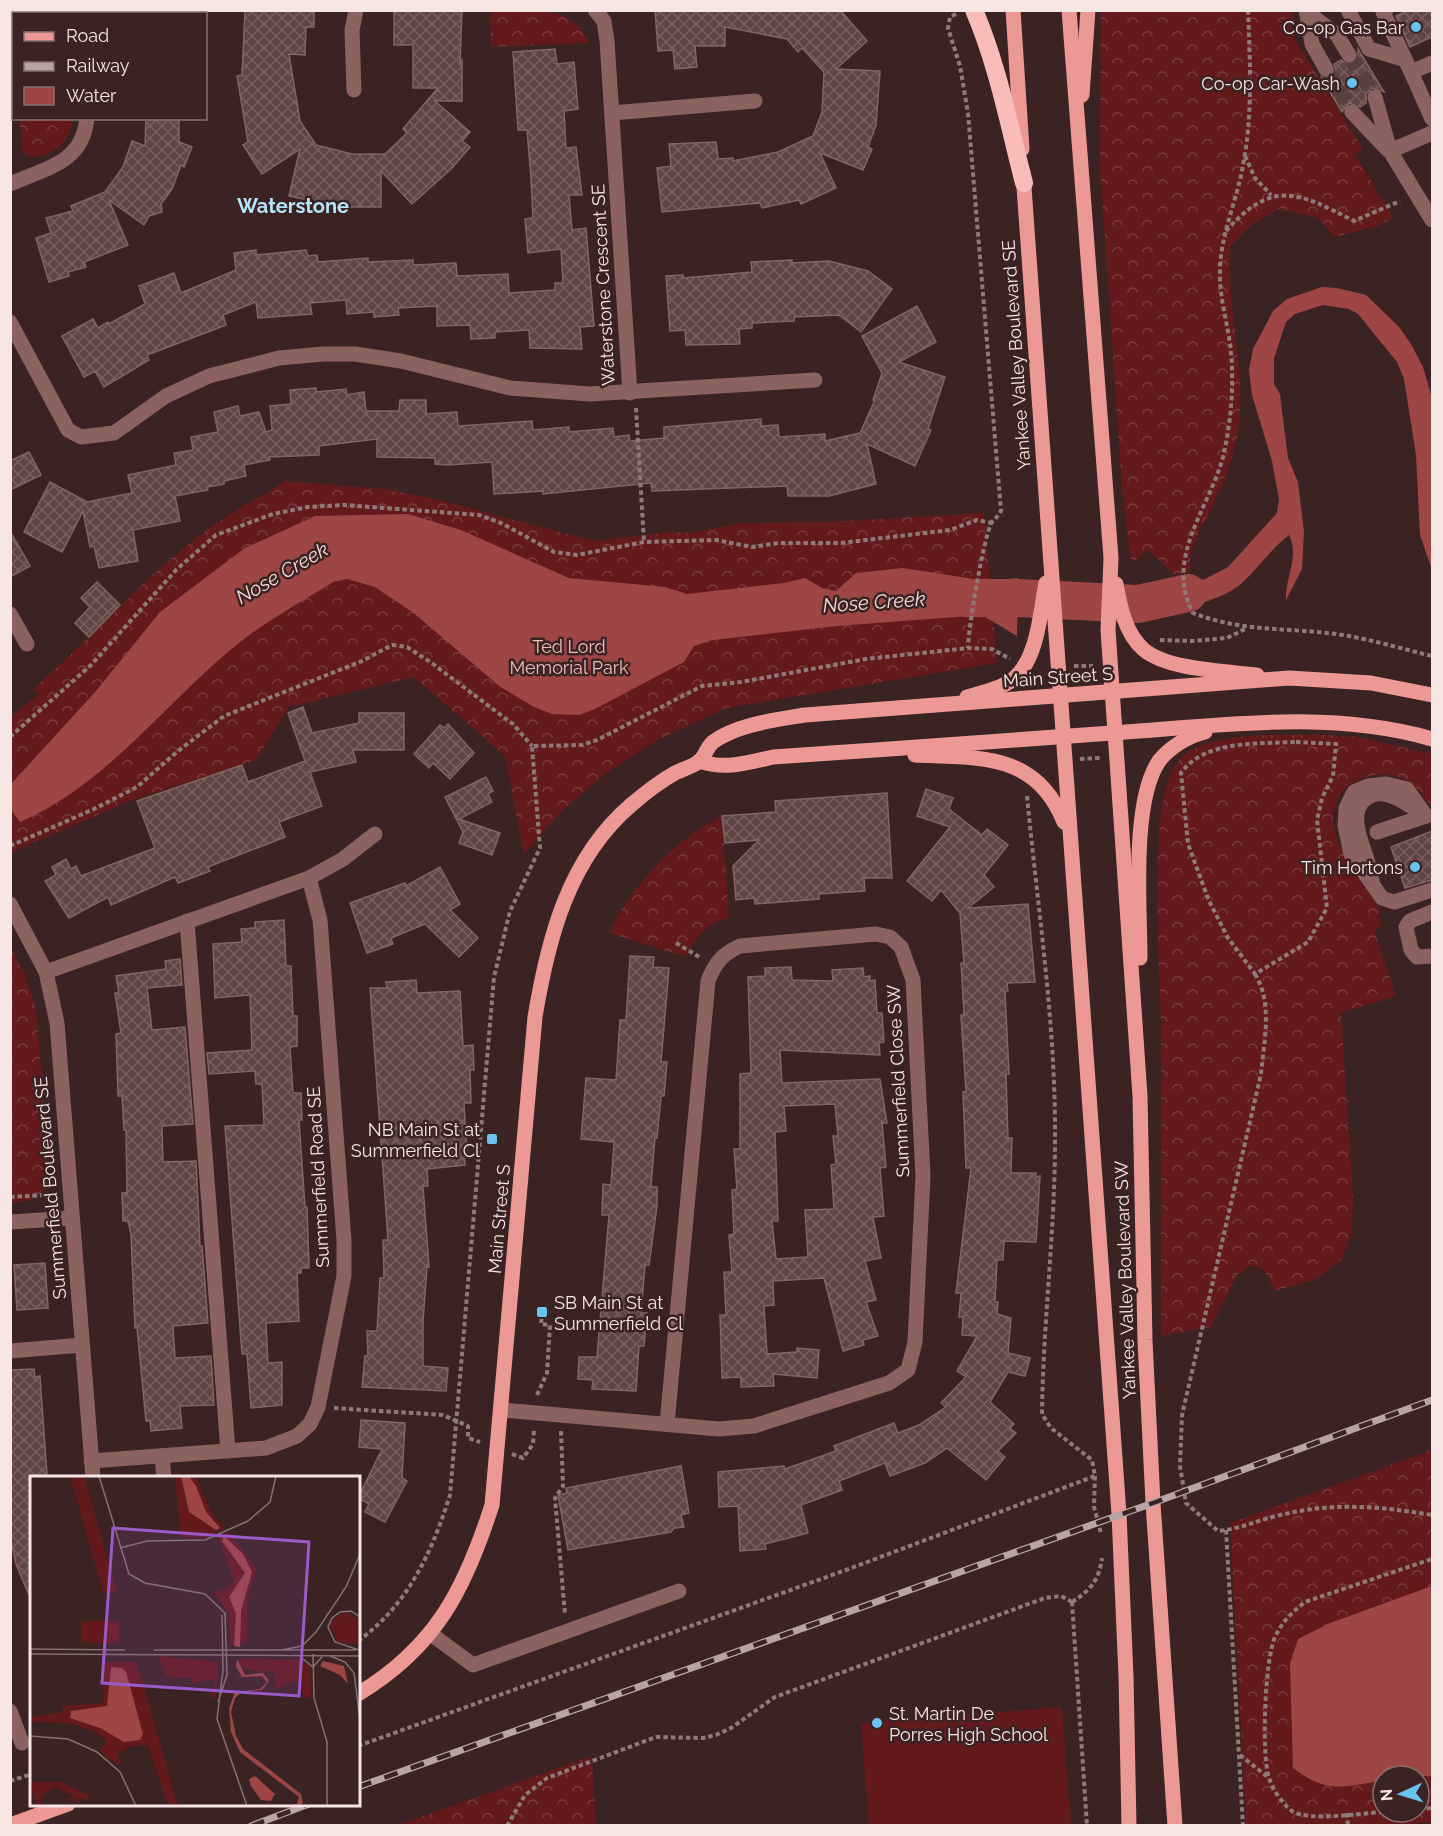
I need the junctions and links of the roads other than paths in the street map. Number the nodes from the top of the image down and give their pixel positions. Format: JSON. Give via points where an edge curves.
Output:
{"nodes":[{"id":1,"x":356,"y":10,"type":"edge"},
{"id":2,"x":595,"y":10,"type":"edge"},
{"id":3,"x":974,"y":10,"type":"edge"},
{"id":4,"x":1013,"y":10,"type":"edge"},
{"id":5,"x":1069,"y":10,"type":"edge"},
{"id":6,"x":1088,"y":10,"type":"edge"},
{"id":7,"x":1348,"y":10,"type":"edge"},
{"id":8,"x":1306,"y":11,"type":"edge"},
{"id":9,"x":1384,"y":11,"type":"edge"},
{"id":10,"x":1349,"y":55,"type":"tunnel mouth"},
{"id":11,"x":1432,"y":63,"type":"edge"},
{"id":12,"x":1407,"y":66,"type":"junction"},
{"id":13,"x":1326,"y":69,"type":"tunnel mouth"},
{"id":14,"x":354,"y":90,"type":"dead end"},
{"id":15,"x":1375,"y":97,"type":"tunnel mouth"},
{"id":16,"x":755,"y":102,"type":"dead end"},
{"id":17,"x":1352,"y":112,"type":"tunnel mouth"},
{"id":18,"x":612,"y":113,"type":"junction"},
{"id":19,"x":1432,"y":119,"type":"edge"},
{"id":20,"x":87,"y":120,"type":"edge"},
{"id":21,"x":1077,"y":133,"type":"junction"},
{"id":22,"x":1432,"y":133,"type":"edge"},
{"id":23,"x":1390,"y":151,"type":"junction"},
{"id":24,"x":1024,"y":183,"type":"junction"},
{"id":25,"x":10,"y":184,"type":"edge"},
{"id":26,"x":1432,"y":220,"type":"edge"},
{"id":27,"x":10,"y":322,"type":"edge"},
{"id":28,"x":815,"y":380,"type":"dead end"},
{"id":29,"x":633,"y":392,"type":"junction"},
{"id":30,"x":1110,"y":558,"type":"junction"},
{"id":31,"x":1050,"y":562,"type":"junction"},
{"id":32,"x":10,"y":615,"type":"edge"},
{"id":33,"x":27,"y":644,"type":"dead end"},
{"id":34,"x":1289,"y":678,"type":"junction"},
{"id":35,"x":1112,"y":694,"type":"junction"},
{"id":36,"x":1432,"y":695,"type":"edge"},
{"id":37,"x":1059,"y":698,"type":"junction"},
{"id":38,"x":946,"y":704,"type":"junction"},
{"id":39,"x":1243,"y":723,"type":"junction"},
{"id":40,"x":1115,"y":733,"type":"junction"},
{"id":41,"x":1062,"y":737,"type":"junction"},
{"id":42,"x":1432,"y":739,"type":"edge"},
{"id":43,"x":841,"y":752,"type":"junction"},
{"id":44,"x":699,"y":761,"type":"junction"},
{"id":45,"x":1429,"y":817,"type":"edge"},
{"id":46,"x":1377,"y":832,"type":"dead end"},
{"id":47,"x":375,"y":834,"type":"dead end"},
{"id":48,"x":1069,"y":836,"type":"junction"},
{"id":49,"x":309,"y":878,"type":"junction"},
{"id":50,"x":1432,"y":890,"type":"edge"},
{"id":51,"x":10,"y":904,"type":"edge"},
{"id":52,"x":1432,"y":912,"type":"edge"},
{"id":53,"x":187,"y":921,"type":"junction"},
{"id":54,"x":1432,"y":956,"type":"edge"},
{"id":55,"x":46,"y":972,"type":"junction"},
{"id":56,"x":1140,"y":1096,"type":"junction"},
{"id":57,"x":72,"y":1218,"type":"junction"},
{"id":58,"x":10,"y":1222,"type":"edge"},
{"id":59,"x":82,"y":1345,"type":"junction"},
{"id":60,"x":10,"y":1351,"type":"edge"},
{"id":61,"x":502,"y":1410,"type":"junction"},
{"id":62,"x":667,"y":1424,"type":"junction"},
{"id":63,"x":228,"y":1451,"type":"junction"},
{"id":64,"x":162,"y":1456,"type":"junction"},
{"id":65,"x":91,"y":1461,"type":"junction"},
{"id":66,"x":93,"y":1476,"type":"edge"},
{"id":67,"x":164,"y":1476,"type":"edge"},
{"id":68,"x":679,"y":1591,"type":"dead end"},
{"id":69,"x":431,"y":1634,"type":"junction"},
{"id":70,"x":360,"y":1693,"type":"edge"},
{"id":71,"x":10,"y":1711,"type":"edge"},
{"id":72,"x":22,"y":1743,"type":"dead end"},
{"id":73,"x":62,"y":1806,"type":"edge"},
{"id":74,"x":10,"y":1825,"type":"edge"},
{"id":75,"x":1129,"y":1826,"type":"edge"},
{"id":76,"x":1175,"y":1826,"type":"edge"}],
"edges":[{"from":1,"to":14,"type":"street","via":[[352,30]]},
{"from":2,"to":18,"type":"street","name":"Waterstone Crescent SE","via":[[604,21],[608,41]]},
{"from":3,"to":24,"type":"highway","via":[[986,37]]},
{"from":4,"to":24,"type":"main road","name":"Yankee Valley Boulevard SE"},
{"from":5,"to":21,"type":"main road"},
{"from":6,"to":21,"type":"main road"},
{"from":7,"to":12,"type":"street","via":[[1369,49]]},
{"from":8,"to":10,"type":"street","via":[[1337,35]]},
{"from":8,"to":13,"type":"street","via":[[1312,44]]},
{"from":9,"to":12,"type":"street"},
{"from":11,"to":12,"type":"street"},
{"from":12,"to":19,"type":"street"},
{"from":15,"to":23,"type":"street"},
{"from":16,"to":18,"type":"street"},
{"from":17,"to":23,"type":"street"},
{"from":18,"to":29,"type":"street","name":"Waterstone Crescent SE"},
{"from":20,"to":25,"type":"street","via":[[86,136],[76,151]]},
{"from":21,"to":30,"type":"main road"},
{"from":22,"to":23,"type":"street"},
{"from":23,"to":26,"type":"street"},
{"from":24,"to":31,"type":"main road","name":"Yankee Valley Boulevard SE"},
{"from":27,"to":29,"type":"street","name":"Waterstone Crescent SE","via":[[68,430],[81,437],[114,433],[166,396],[209,376],[270,360],[323,354],[355,354],[401,362],[510,388],[590,394]]},
{"from":28,"to":29,"type":"street"},
{"from":30,"to":34,"type":"main road","via":[[1128,627],[1143,649],[1167,661],[1206,669]]},
{"from":30,"to":35,"type":"main road","via":[[1108,630]]},
{"from":31,"to":37,"type":"main road","name":"Yankee Valley Boulevard SE"},
{"from":31,"to":38,"type":"main road","via":[[1037,631],[1024,667],[1004,685]]},
{"from":32,"to":33,"type":"street"},
{"from":34,"to":35,"type":"main road","name":"Main Street S"},
{"from":34,"to":36,"type":"main road","name":"Main Street S","via":[[1371,683]]},
{"from":35,"to":37,"type":"main road","name":"Main Street S"},
{"from":35,"to":40,"type":"main road","name":"Yankee Valley Boulevard SW"},
{"from":37,"to":38,"type":"main road","name":"Main Street S"},
{"from":37,"to":41,"type":"main road","name":"Yankee Valley Boulevard SE"},
{"from":38,"to":44,"type":"main road","name":"Main Street S","via":[[805,715],[767,722],[712,743]]},
{"from":39,"to":40,"type":"main road"},
{"from":39,"to":42,"type":"main road","via":[[1356,724],[1399,729]]},
{"from":39,"to":56,"type":"main road","via":[[1197,734],[1179,743],[1159,762],[1147,790],[1140,861]]},
{"from":40,"to":41,"type":"main road"},
{"from":40,"to":56,"type":"main road","name":"Yankee Valley Boulevard SW"},
{"from":41,"to":43,"type":"main road"},
{"from":41,"to":48,"type":"main road","name":"Yankee Valley Boulevard SW"},
{"from":43,"to":44,"type":"main road","via":[[773,757],[735,766]]},
{"from":43,"to":48,"type":"main road","via":[[976,758],[1013,766],[1031,775],[1049,792]]},
{"from":44,"to":61,"type":"main road","name":"Main Street S","via":[[652,788],[606,830],[582,863],[549,941],[535,1017]]},
{"from":45,"to":46,"type":"street"},
{"from":45,"to":50,"type":"street","via":[[1407,789],[1386,784],[1354,792],[1346,808],[1351,854],[1377,894],[1388,902]]},
{"from":47,"to":49,"type":"street"},
{"from":48,"to":75,"type":"main road","name":"Yankee Valley Boulevard SW","via":[[1120,1535]]},
{"from":49,"to":53,"type":"street"},
{"from":49,"to":63,"type":"street","name":"Summerfield Road SE","via":[[320,920],[344,1276],[318,1407],[310,1424],[297,1436],[266,1448]]},
{"from":51,"to":55,"type":"street","name":"Summerfield Boulevard SE"},
{"from":52,"to":54,"type":"street","via":[[1410,921],[1406,927],[1411,950],[1417,957]]},
{"from":53,"to":55,"type":"street"},
{"from":53,"to":63,"type":"street"},
{"from":55,"to":57,"type":"street","name":"Summerfield Boulevard SE","via":[[57,1023]]},
{"from":56,"to":76,"type":"main road","name":"Yankee Valley Boulevard SW","via":[[1145,1340]]},
{"from":57,"to":58,"type":"street"},
{"from":57,"to":59,"type":"street","name":"Summerfield Boulevard SE"},
{"from":59,"to":60,"type":"street"},
{"from":59,"to":65,"type":"street","name":"Summerfield Boulevard SE"},
{"from":61,"to":62,"type":"street","name":"Summerfield Close SW"},
{"from":61,"to":69,"type":"main road","name":"Main Street S","via":[[492,1505],[477,1554],[458,1594]]},
{"from":62,"to":62,"type":"street","name":"Summerfield Close SW","via":[[708,981],[714,966],[726,952],[740,946],[876,934],[890,937],[901,947],[913,980],[922,1122],[915,1342],[908,1370],[901,1377],[754,1426],[719,1429]]},
{"from":63,"to":64,"type":"street","name":"Summerfield Road SE"},
{"from":64,"to":65,"type":"street","name":"Summerfield Road SE"},
{"from":64,"to":67,"type":"street"},
{"from":65,"to":66,"type":"street","name":"Summerfield Boulevard SE"},
{"from":68,"to":69,"type":"street","via":[[473,1665]]},
{"from":69,"to":70,"type":"main road","name":"Main Street S","via":[[386,1677]]},
{"from":71,"to":72,"type":"street"},
{"from":73,"to":74,"type":"main road"}]}
